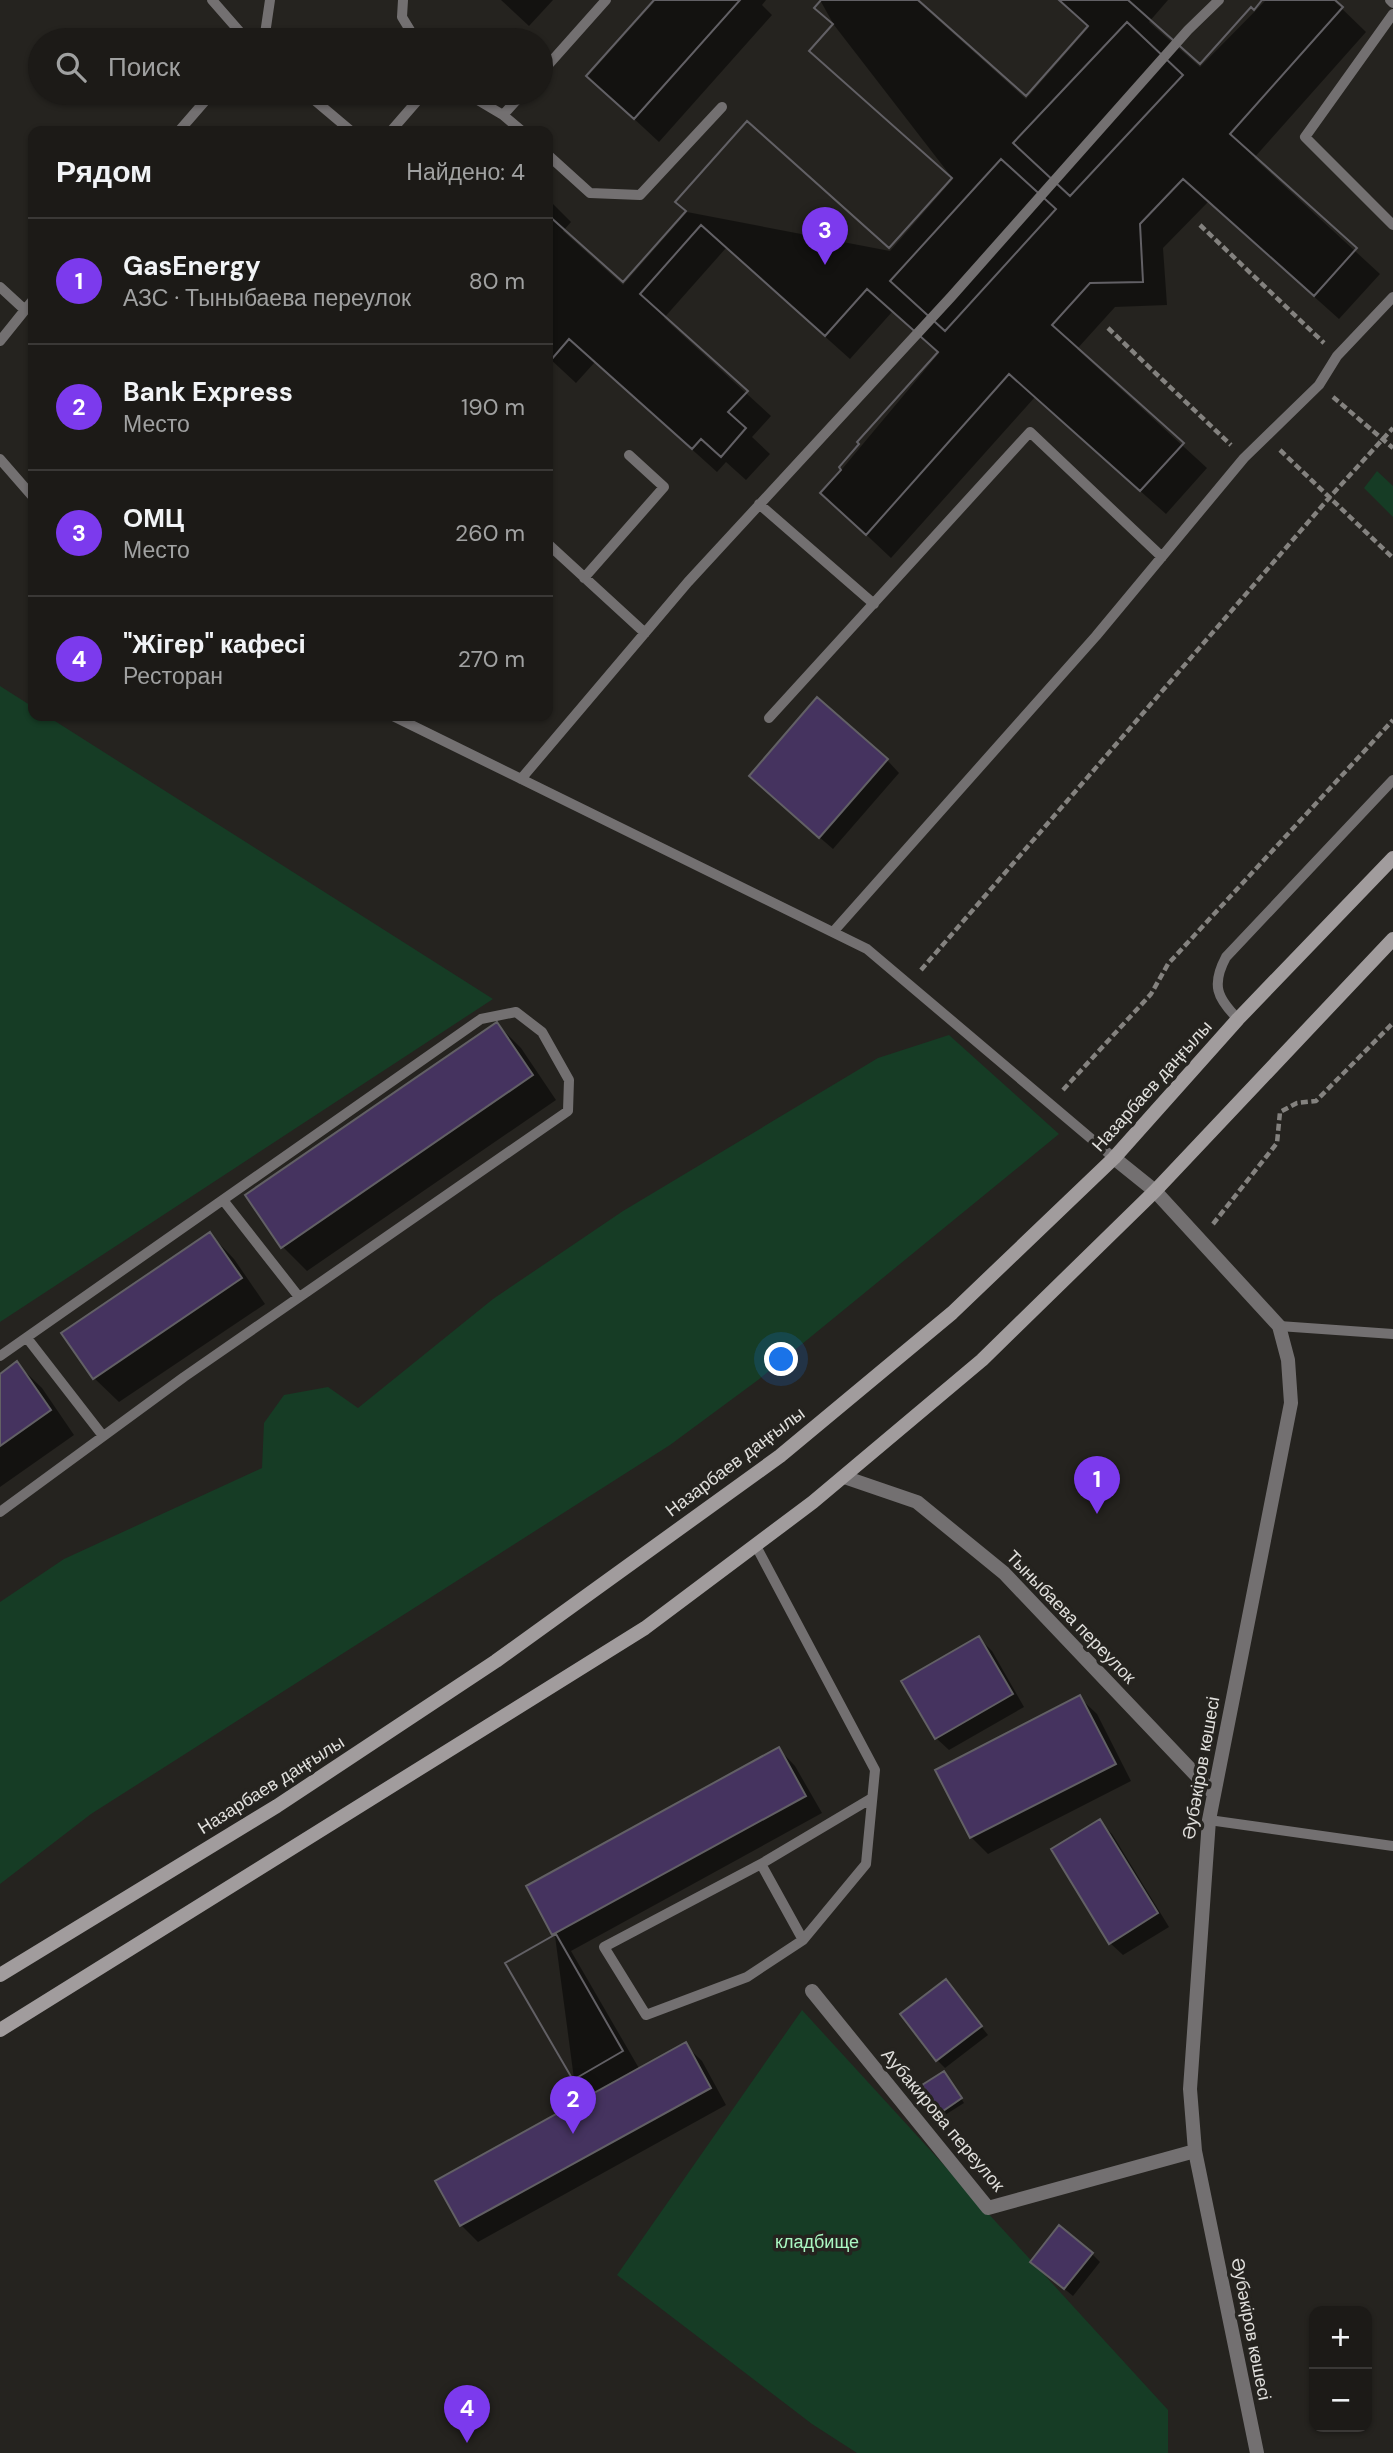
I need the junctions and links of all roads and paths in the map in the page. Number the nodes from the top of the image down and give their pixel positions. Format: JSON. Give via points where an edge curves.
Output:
{"nodes":[{"id":1,"x":212,"y":0,"type":"edge"},
{"id":2,"x":270,"y":0,"type":"edge"},
{"id":3,"x":403,"y":0,"type":"edge"},
{"id":4,"x":606,"y":0,"type":"edge"},
{"id":5,"x":1219,"y":0,"type":"edge"},
{"id":6,"x":1393,"y":14,"type":"edge"},
{"id":7,"x":236,"y":28,"type":"edge"},
{"id":8,"x":266,"y":28,"type":"edge"},
{"id":9,"x":409,"y":28,"type":"edge"},
{"id":10,"x":553,"y":60,"type":"edge"},
{"id":11,"x":202,"y":105,"type":"edge"},
{"id":12,"x":320,"y":105,"type":"edge"},
{"id":13,"x":414,"y":105,"type":"edge"},
{"id":14,"x":486,"y":105,"type":"edge"},
{"id":15,"x":512,"y":105,"type":"edge"},
{"id":16,"x":722,"y":107,"type":"dead end"},
{"id":17,"x":503,"y":115,"type":"junction"},
{"id":18,"x":183,"y":126,"type":"edge"},
{"id":19,"x":345,"y":126,"type":"edge"},
{"id":20,"x":395,"y":126,"type":"edge"},
{"id":21,"x":516,"y":126,"type":"edge"},
{"id":22,"x":553,"y":160,"type":"edge"},
{"id":23,"x":1200,"y":225,"type":"dead end"},
{"id":24,"x":1393,"y":225,"type":"edge"},
{"id":25,"x":0,"y":287,"type":"edge"},
{"id":26,"x":1393,"y":297,"type":"edge"},
{"id":27,"x":28,"y":306,"type":"edge"},
{"id":28,"x":25,"y":310,"type":"junction"},
{"id":29,"x":1108,"y":328,"type":"dead end"},
{"id":30,"x":0,"y":341,"type":"edge"},
{"id":31,"x":1337,"y":356,"type":"junction"},
{"id":32,"x":1319,"y":384,"type":"junction"},
{"id":33,"x":1393,"y":428,"type":"edge"},
{"id":34,"x":1266,"y":437,"type":"junction"},
{"id":35,"x":1382,"y":439,"type":"junction"},
{"id":36,"x":1393,"y":448,"type":"edge"},
{"id":37,"x":629,"y":455,"type":"dead end"},
{"id":38,"x":1244,"y":458,"type":"junction"},
{"id":39,"x":0,"y":459,"type":"edge"},
{"id":40,"x":28,"y":491,"type":"edge"},
{"id":41,"x":1329,"y":498,"type":"junction"},
{"id":42,"x":759,"y":504,"type":"junction"},
{"id":43,"x":553,"y":549,"type":"edge"},
{"id":44,"x":1162,"y":557,"type":"junction"},
{"id":45,"x":1393,"y":558,"type":"edge"},
{"id":46,"x":584,"y":578,"type":"junction"},
{"id":47,"x":874,"y":604,"type":"junction"},
{"id":48,"x":645,"y":633,"type":"junction"},
{"id":49,"x":769,"y":718,"type":"dead end"},
{"id":50,"x":1393,"y":720,"type":"edge"},
{"id":51,"x":403,"y":721,"type":"edge"},
{"id":52,"x":521,"y":779,"type":"junction"},
{"id":53,"x":1393,"y":780,"type":"edge"},
{"id":54,"x":1393,"y":858,"type":"edge"},
{"id":55,"x":833,"y":932,"type":"junction"},
{"id":56,"x":1393,"y":939,"type":"edge"},
{"id":57,"x":909,"y":984,"type":"junction"},
{"id":58,"x":1238,"y":1019,"type":"junction"},
{"id":59,"x":1393,"y":1023,"type":"edge"},
{"id":60,"x":1050,"y":1104,"type":"junction"},
{"id":61,"x":1114,"y":1158,"type":"junction"},
{"id":62,"x":1155,"y":1191,"type":"junction"},
{"id":63,"x":223,"y":1200,"type":"junction"},
{"id":64,"x":1200,"y":1240,"type":"junction"},
{"id":65,"x":299,"y":1297,"type":"junction"},
{"id":66,"x":1279,"y":1326,"type":"junction"},
{"id":67,"x":1393,"y":1334,"type":"edge"},
{"id":68,"x":27,"y":1338,"type":"junction"},
{"id":69,"x":0,"y":1356,"type":"edge"},
{"id":70,"x":103,"y":1436,"type":"junction"},
{"id":71,"x":844,"y":1477,"type":"junction"},
{"id":72,"x":0,"y":1512,"type":"edge"},
{"id":73,"x":755,"y":1546,"type":"junction"},
{"id":74,"x":1213,"y":1793,"type":"junction"},
{"id":75,"x":872,"y":1798,"type":"junction"},
{"id":76,"x":1209,"y":1820,"type":"junction"},
{"id":77,"x":1393,"y":1846,"type":"edge"},
{"id":78,"x":761,"y":1864,"type":"junction"},
{"id":79,"x":803,"y":1940,"type":"junction"},
{"id":80,"x":0,"y":1975,"type":"edge"},
{"id":81,"x":812,"y":1991,"type":"dead end"},
{"id":82,"x":0,"y":2031,"type":"edge"},
{"id":83,"x":1195,"y":2151,"type":"junction"},
{"id":84,"x":1257,"y":2453,"type":"edge"}],
"edges":[{"from":1,"to":7,"type":"lane"},
{"from":2,"to":8,"type":"lane"},
{"from":3,"to":9,"type":"lane","via":[[402,17]]},
{"from":4,"to":10,"type":"lane"},
{"from":5,"to":42,"type":"lane"},
{"from":6,"to":24,"type":"lane","via":[[1305,137]]},
{"from":11,"to":18,"type":"lane"},
{"from":12,"to":19,"type":"lane"},
{"from":13,"to":20,"type":"lane"},
{"from":14,"to":17,"type":"lane"},
{"from":15,"to":17,"type":"lane"},
{"from":16,"to":22,"type":"lane","via":[[640,195],[590,193]]},
{"from":17,"to":21,"type":"lane"},
{"from":23,"to":31,"type":"path"},
{"from":25,"to":28,"type":"lane"},
{"from":26,"to":31,"type":"lane"},
{"from":27,"to":28,"type":"lane"},
{"from":28,"to":30,"type":"lane"},
{"from":29,"to":38,"type":"path"},
{"from":31,"to":32,"type":"lane"},
{"from":32,"to":34,"type":"lane"},
{"from":32,"to":35,"type":"path"},
{"from":33,"to":35,"type":"path"},
{"from":34,"to":38,"type":"lane"},
{"from":34,"to":41,"type":"path"},
{"from":35,"to":36,"type":"path"},
{"from":35,"to":41,"type":"path"},
{"from":37,"to":46,"type":"lane","via":[[664,487]]},
{"from":38,"to":44,"type":"lane"},
{"from":39,"to":40,"type":"lane"},
{"from":41,"to":45,"type":"path"},
{"from":41,"to":57,"type":"path"},
{"from":42,"to":47,"type":"lane"},
{"from":42,"to":48,"type":"lane"},
{"from":43,"to":46,"type":"lane"},
{"from":44,"to":47,"type":"lane","via":[[1030,432]]},
{"from":44,"to":55,"type":"lane"},
{"from":46,"to":48,"type":"lane"},
{"from":47,"to":49,"type":"lane"},
{"from":48,"to":52,"type":"lane"},
{"from":50,"to":60,"type":"path","via":[[1168,964],[1151,994]]},
{"from":51,"to":52,"type":"lane"},
{"from":52,"to":55,"type":"lane"},
{"from":53,"to":58,"type":"lane","via":[[1226,957],[1217,973],[1217,989]]},
{"from":54,"to":58,"type":"main road","name":"Назарбаев даңғылы"},
{"from":55,"to":57,"type":"lane","via":[[867,949]]},
{"from":56,"to":62,"type":"main road"},
{"from":57,"to":60,"type":"lane"},
{"from":58,"to":61,"type":"main road","name":"Назарбаев даңғылы"},
{"from":59,"to":64,"type":"path","via":[[1316,1101],[1297,1103],[1280,1112],[1277,1143]]},
{"from":60,"to":61,"type":"lane"},
{"from":61,"to":62,"type":"street","name":"Әубәкіров көшесі"},
{"from":61,"to":80,"type":"main road","name":"Назарбаев даңғылы","via":[[952,1313],[769,1464],[485,1669],[277,1806]]},
{"from":62,"to":64,"type":"street","name":"Әубәкіров көшесі"},
{"from":62,"to":71,"type":"main road","via":[[982,1360]]},
{"from":63,"to":65,"type":"lane"},
{"from":63,"to":65,"type":"lane","via":[[481,1018],[516,1012],[542,1032],[569,1080],[568,1111]]},
{"from":63,"to":68,"type":"lane"},
{"from":64,"to":66,"type":"street","name":"Әубәкіров көшесі"},
{"from":65,"to":70,"type":"lane"},
{"from":66,"to":67,"type":"lane"},
{"from":66,"to":74,"type":"street","name":"Әубәкіров көшесі","via":[[1288,1360],[1291,1403]]},
{"from":68,"to":69,"type":"lane"},
{"from":68,"to":70,"type":"lane"},
{"from":70,"to":72,"type":"lane"},
{"from":71,"to":73,"type":"main road"},
{"from":71,"to":74,"type":"street","name":"Тыныбаева переулок","via":[[917,1502],[1004,1573]]},
{"from":73,"to":75,"type":"lane","via":[[875,1770]]},
{"from":73,"to":82,"type":"main road","via":[[645,1628],[509,1716]]},
{"from":74,"to":76,"type":"street","name":"Әубәкіров көшесі"},
{"from":75,"to":78,"type":"lane"},
{"from":75,"to":79,"type":"lane","via":[[866,1864]]},
{"from":76,"to":77,"type":"lane"},
{"from":76,"to":83,"type":"street","name":"Әубәкіров көшесі","via":[[1190,2089]]},
{"from":78,"to":79,"type":"lane"},
{"from":78,"to":79,"type":"lane","via":[[604,1947],[646,2015],[747,1977]]},
{"from":81,"to":83,"type":"street","name":"Аубакирова переулок","via":[[988,2208]]},
{"from":83,"to":84,"type":"street","name":"Әубәкіров көшесі"}]}
